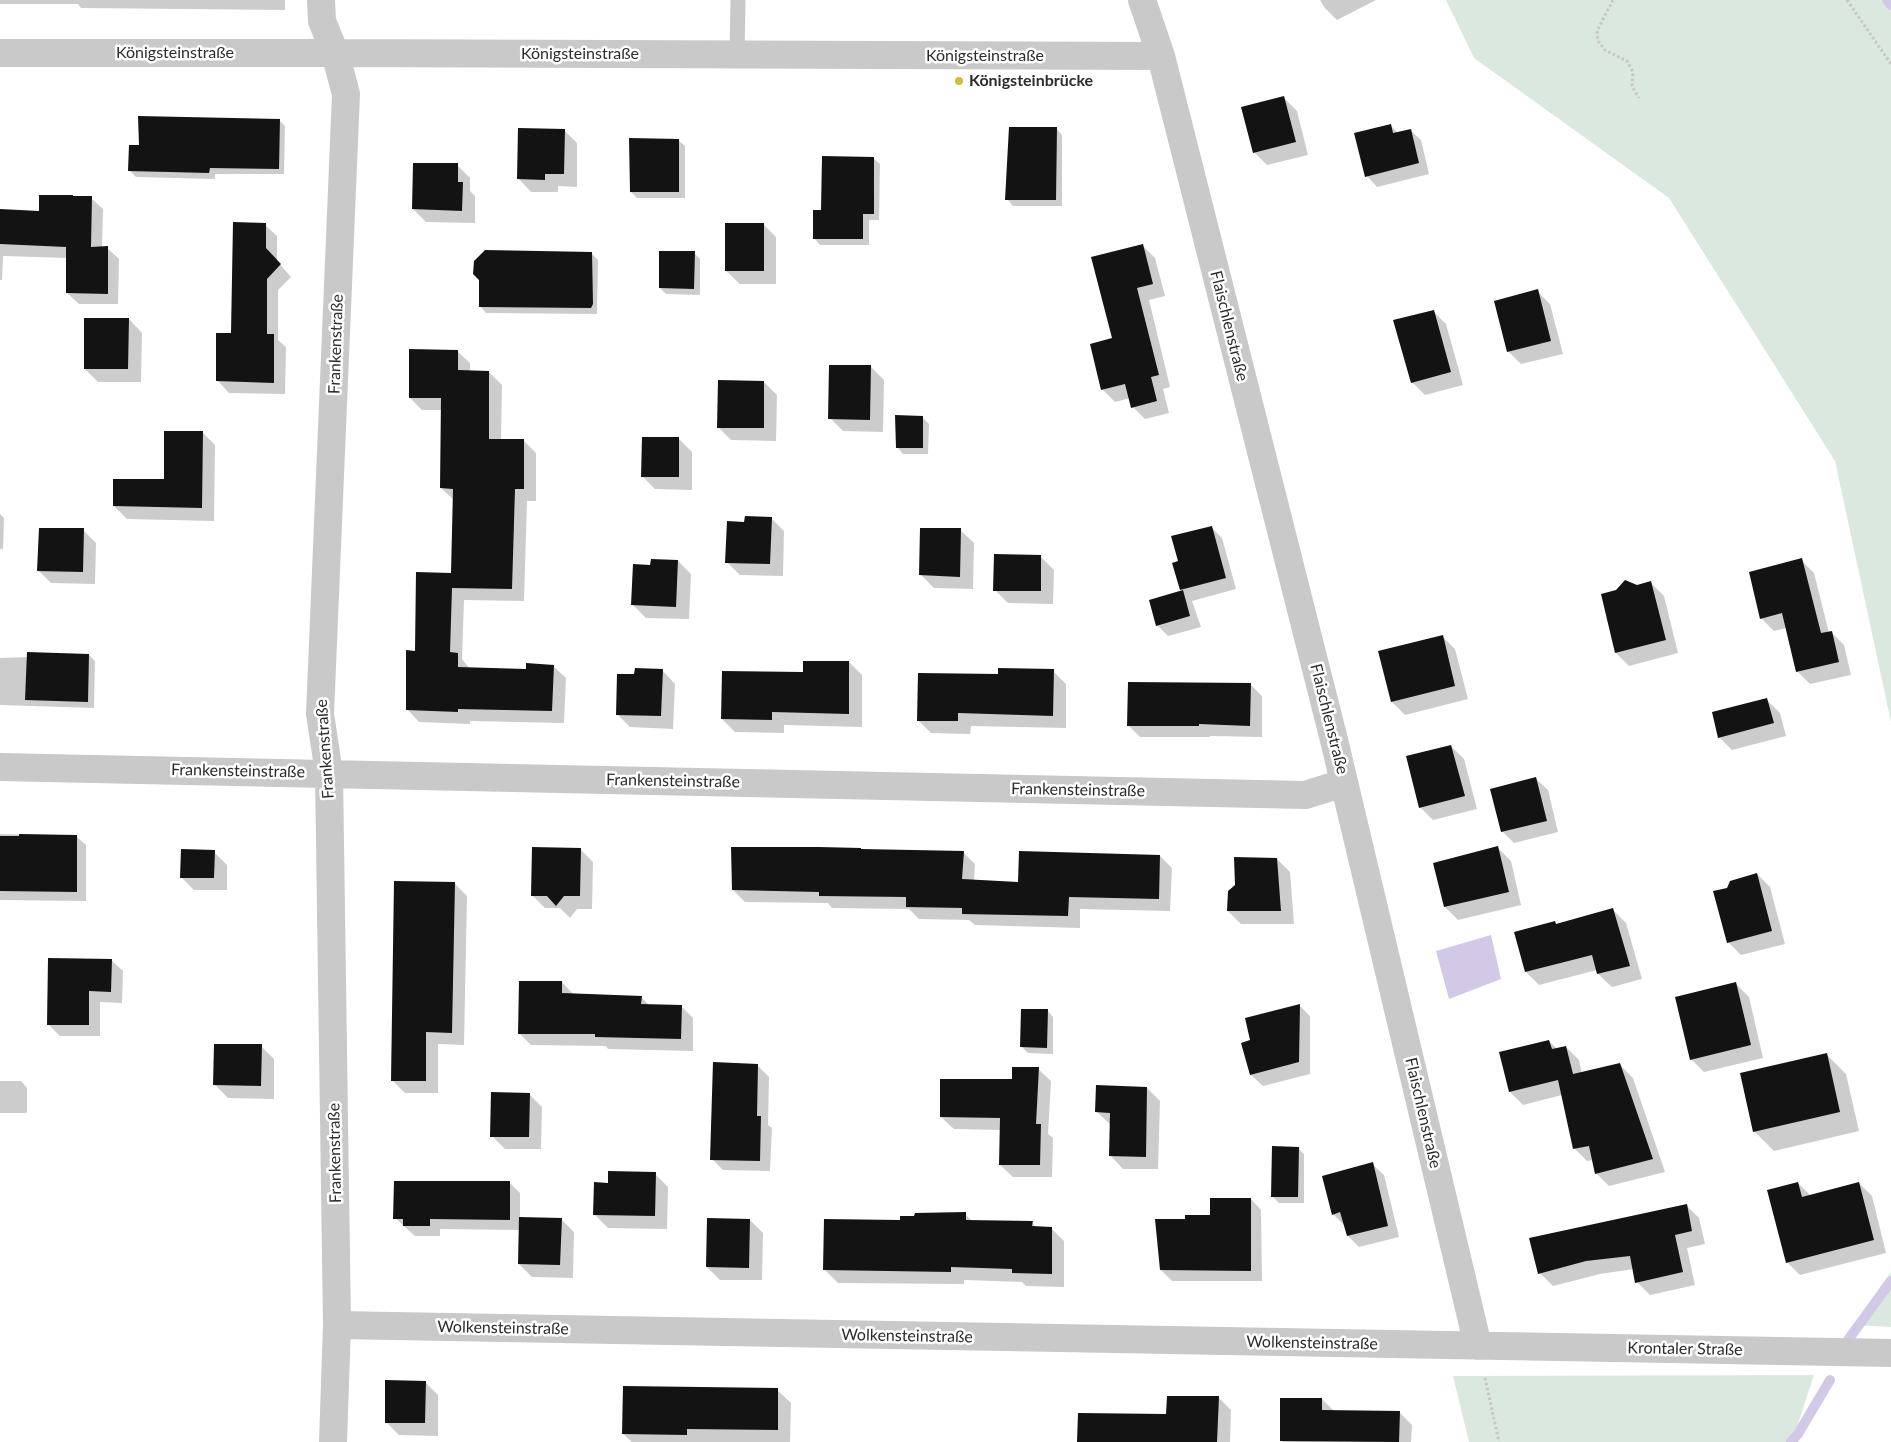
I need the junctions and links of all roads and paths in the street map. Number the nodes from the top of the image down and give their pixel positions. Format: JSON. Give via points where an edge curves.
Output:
{"nodes":[{"id":1,"x":321,"y":0,"type":"edge"},
{"id":2,"x":738,"y":0,"type":"edge"},
{"id":3,"x":1142,"y":0,"type":"edge"},
{"id":4,"x":1613,"y":0,"type":"edge"},
{"id":5,"x":1846,"y":0,"type":"edge"},
{"id":6,"x":0,"y":53,"type":"edge"},
{"id":7,"x":335,"y":53,"type":"junction"},
{"id":8,"x":737,"y":55,"type":"junction"},
{"id":9,"x":1161,"y":56,"type":"junction"},
{"id":10,"x":1891,"y":64,"type":"edge"},
{"id":11,"x":1639,"y":98,"type":"dead end"},
{"id":12,"x":0,"y":767,"type":"edge"},
{"id":13,"x":329,"y":773,"type":"junction"},
{"id":14,"x":1344,"y":783,"type":"junction"},
{"id":15,"x":337,"y":1325,"type":"junction"},
{"id":16,"x":1478,"y":1346,"type":"junction"},
{"id":17,"x":1891,"y":1353,"type":"edge"},
{"id":18,"x":333,"y":1442,"type":"edge"},
{"id":19,"x":1500,"y":1442,"type":"edge"}],
"edges":[{"from":1,"to":7,"type":"street","name":"Frankenstraße","via":[[322,21]]},
{"from":2,"to":8,"type":"lane"},
{"from":3,"to":9,"type":"street","name":"Flaischlenstraße"},
{"from":4,"to":11,"type":"path","via":[[1596,31],[1598,41],[1605,50],[1627,61],[1633,72],[1632,86]]},
{"from":5,"to":10,"type":"path"},
{"from":6,"to":7,"type":"street","name":"Königsteinstraße"},
{"from":7,"to":8,"type":"street","name":"Königsteinstraße"},
{"from":7,"to":13,"type":"street","name":"Frankenstraße","via":[[346,94],[320,714]]},
{"from":8,"to":9,"type":"street","name":"Königsteinstraße"},
{"from":9,"to":14,"type":"street","name":"Flaischlenstraße"},
{"from":12,"to":13,"type":"street","name":"Frankensteinstraße"},
{"from":13,"to":14,"type":"street","name":"Frankensteinstraße","via":[[1305,795]]},
{"from":13,"to":15,"type":"street","name":"Frankenstraße"},
{"from":14,"to":16,"type":"street","name":"Flaischlenstraße"},
{"from":15,"to":16,"type":"street","name":"Wolkensteinstraße"},
{"from":15,"to":18,"type":"street","name":"Frankenstraße"},
{"from":16,"to":17,"type":"street","name":"Krontaler Straße"},
{"from":16,"to":19,"type":"path"}]}
